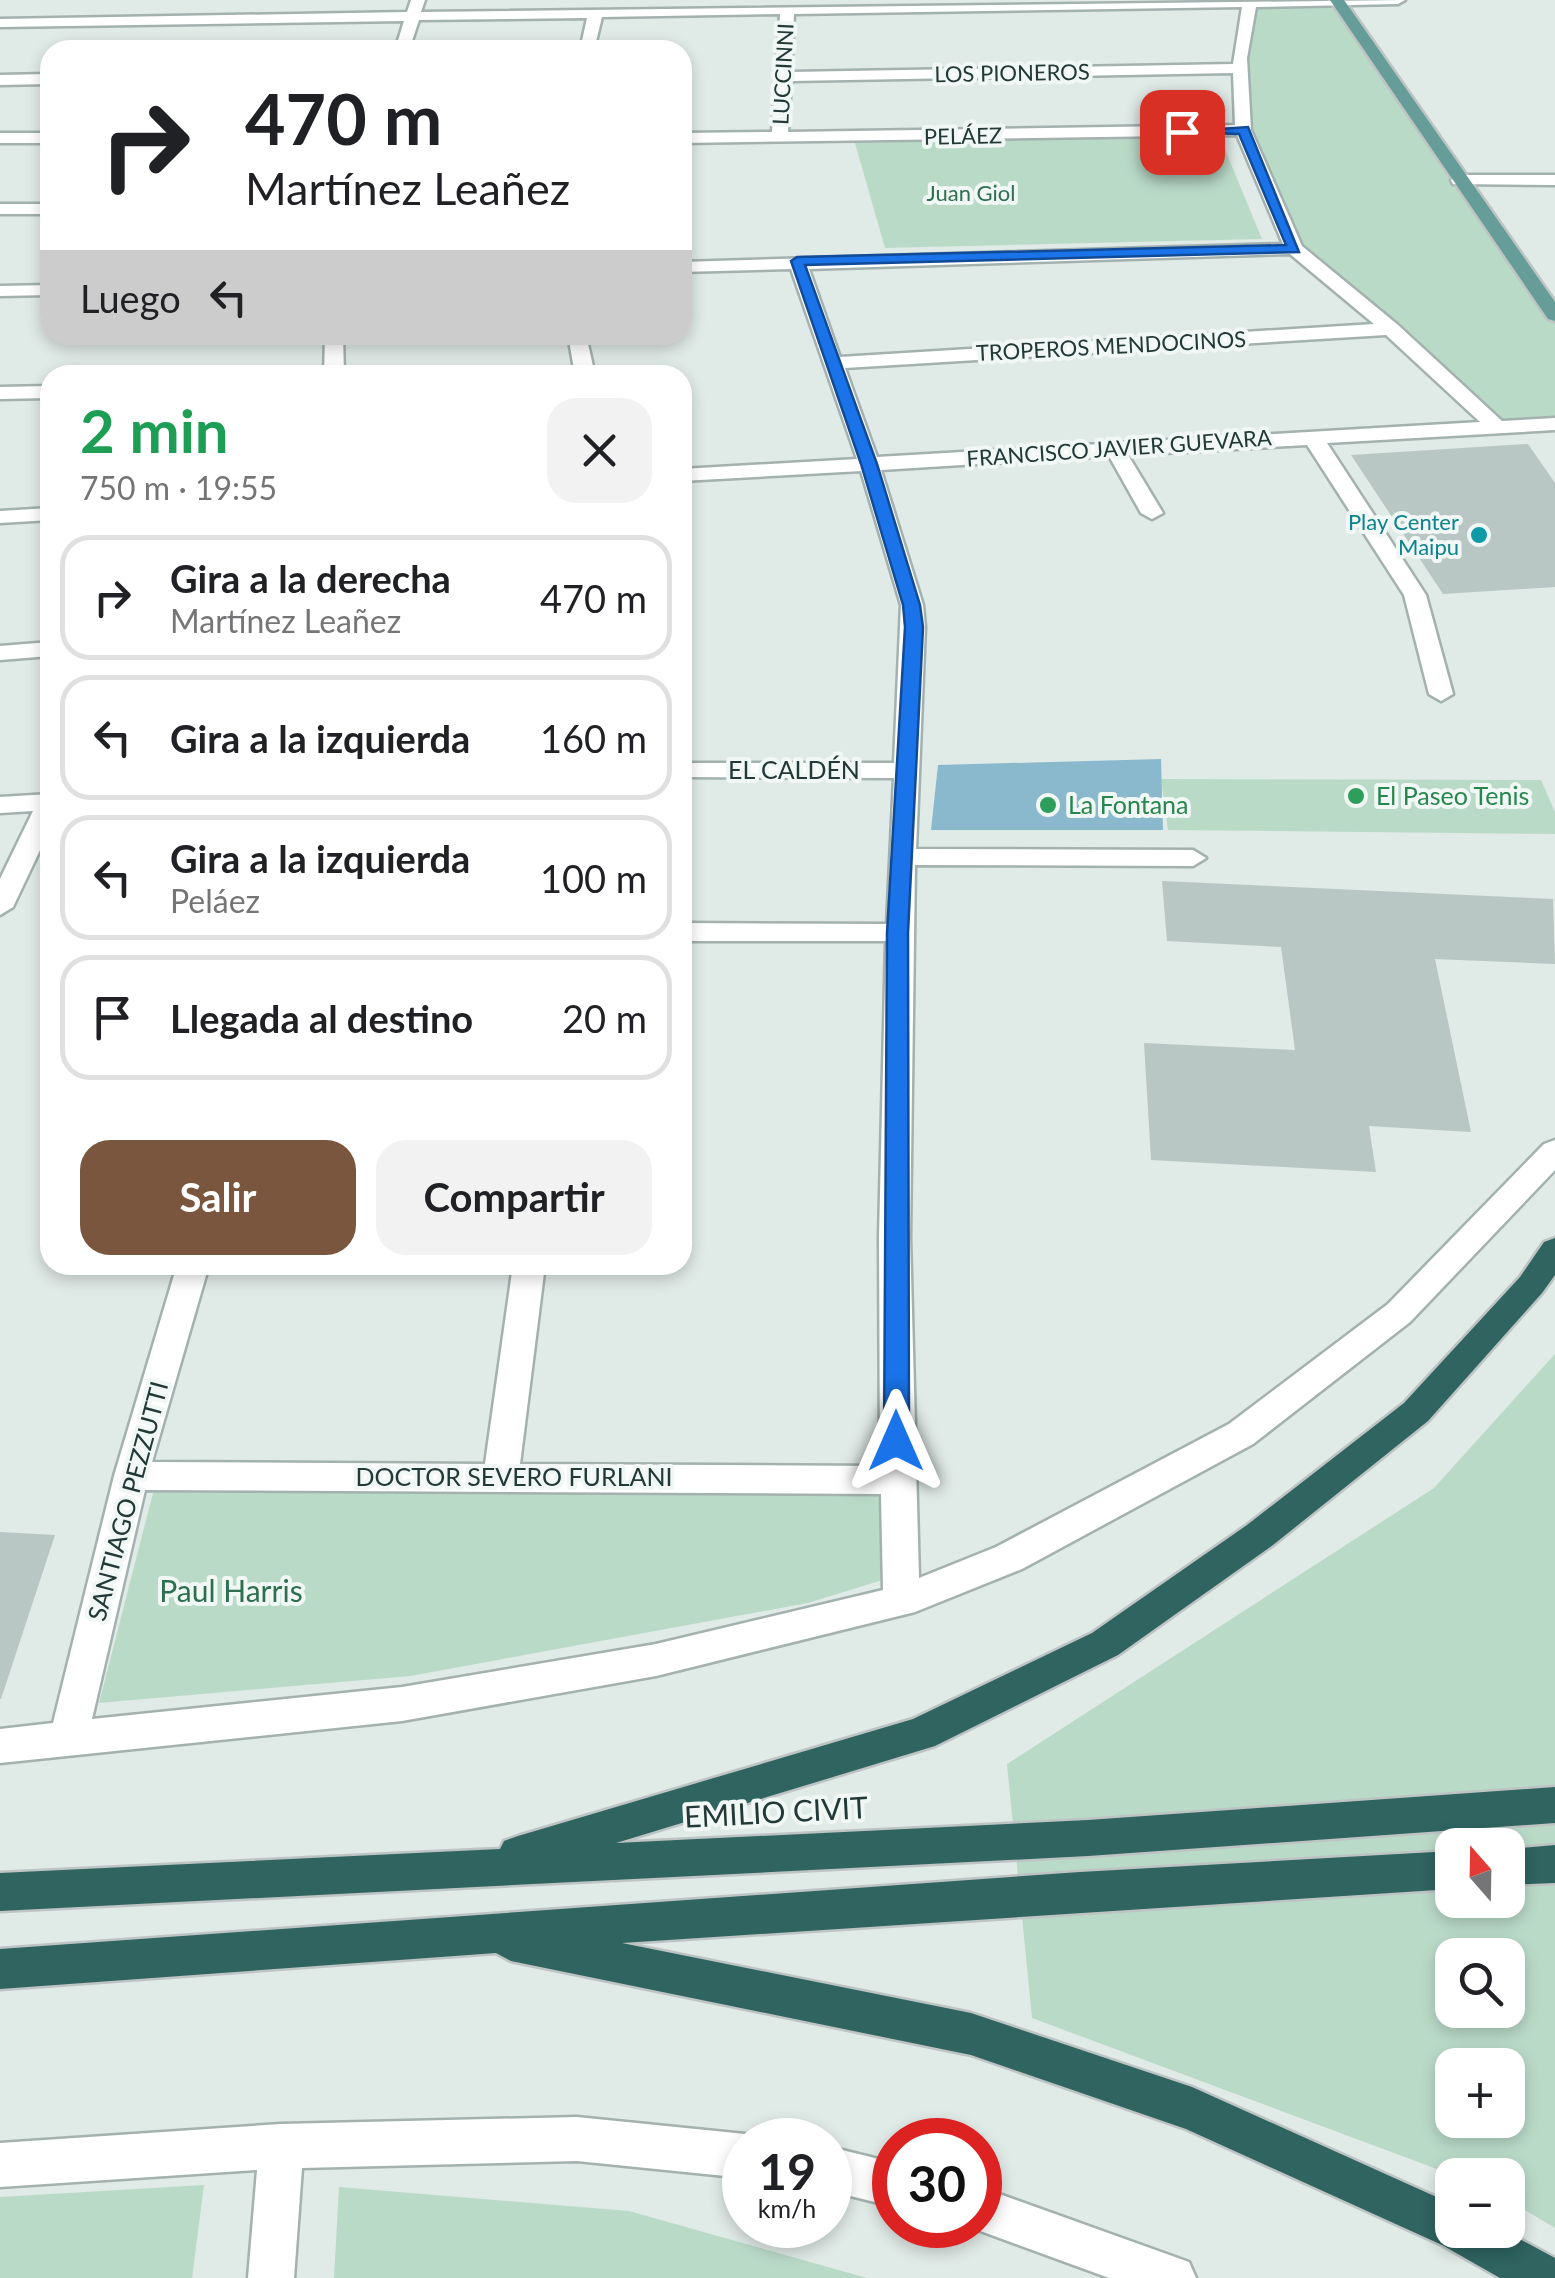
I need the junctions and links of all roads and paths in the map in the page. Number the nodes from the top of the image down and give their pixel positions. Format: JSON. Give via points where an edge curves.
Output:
{"nodes":[{"id":1,"x":1338,"y":0,"type":"edge"},
{"id":2,"x":1398,"y":0,"type":"edge"},
{"id":3,"x":1250,"y":3,"type":"junction"},
{"id":4,"x":659,"y":6,"type":"edge"},
{"id":5,"x":418,"y":7,"type":"edge"},
{"id":6,"x":787,"y":10,"type":"junction"},
{"id":7,"x":596,"y":12,"type":"junction"},
{"id":8,"x":0,"y":23,"type":"edge"},
{"id":9,"x":406,"y":40,"type":"edge"},
{"id":10,"x":589,"y":40,"type":"edge"},
{"id":11,"x":1240,"y":68,"type":"junction"},
{"id":12,"x":783,"y":78,"type":"junction"},
{"id":13,"x":40,"y":79,"type":"edge"},
{"id":14,"x":0,"y":80,"type":"edge"},
{"id":15,"x":1243,"y":130,"type":"junction"},
{"id":16,"x":0,"y":138,"type":"edge"},
{"id":17,"x":40,"y":138,"type":"edge"},
{"id":18,"x":692,"y":138,"type":"edge"},
{"id":19,"x":780,"y":139,"type":"junction"},
{"id":20,"x":1459,"y":180,"type":"junction"},
{"id":21,"x":1555,"y":180,"type":"edge"},
{"id":22,"x":40,"y":208,"type":"edge"},
{"id":23,"x":0,"y":209,"type":"edge"},
{"id":24,"x":1294,"y":249,"type":"junction"},
{"id":25,"x":797,"y":261,"type":"junction"},
{"id":26,"x":692,"y":266,"type":"edge"},
{"id":27,"x":40,"y":290,"type":"edge"},
{"id":28,"x":0,"y":291,"type":"edge"},
{"id":29,"x":1555,"y":316,"type":"edge"},
{"id":30,"x":1391,"y":329,"type":"junction"},
{"id":31,"x":831,"y":363,"type":"junction"},
{"id":32,"x":0,"y":392,"type":"edge"},
{"id":33,"x":40,"y":392,"type":"edge"},
{"id":34,"x":1555,"y":424,"type":"edge"},
{"id":35,"x":1496,"y":426,"type":"junction"},
{"id":36,"x":1312,"y":436,"type":"junction"},
{"id":37,"x":1114,"y":448,"type":"junction"},
{"id":38,"x":869,"y":464,"type":"junction"},
{"id":39,"x":692,"y":474,"type":"edge"},
{"id":40,"x":1152,"y":513,"type":"dead end"},
{"id":41,"x":40,"y":515,"type":"edge"},
{"id":42,"x":0,"y":517,"type":"edge"},
{"id":43,"x":40,"y":650,"type":"edge"},
{"id":44,"x":0,"y":653,"type":"edge"},
{"id":45,"x":1441,"y":694,"type":"dead end"},
{"id":46,"x":692,"y":770,"type":"edge"},
{"id":47,"x":905,"y":771,"type":"junction"},
{"id":48,"x":40,"y":803,"type":"edge"},
{"id":49,"x":0,"y":805,"type":"edge"},
{"id":50,"x":40,"y":823,"type":"edge"},
{"id":51,"x":901,"y":857,"type":"junction"},
{"id":52,"x":1193,"y":858,"type":"dead end"},
{"id":53,"x":0,"y":906,"type":"edge"},
{"id":54,"x":692,"y":932,"type":"edge"},
{"id":55,"x":898,"y":933,"type":"junction"},
{"id":56,"x":1555,"y":1151,"type":"edge"},
{"id":57,"x":1555,"y":1250,"type":"edge"},
{"id":58,"x":190,"y":1275,"type":"edge"},
{"id":59,"x":528,"y":1275,"type":"edge"},
{"id":60,"x":131,"y":1476,"type":"junction"},
{"id":61,"x":501,"y":1476,"type":"junction"},
{"id":62,"x":896,"y":1480,"type":"junction"},
{"id":63,"x":902,"y":1601,"type":"junction"},
{"id":64,"x":69,"y":1738,"type":"junction"},
{"id":65,"x":0,"y":1746,"type":"edge"},
{"id":66,"x":1538,"y":1806,"type":"edge"},
{"id":67,"x":470,"y":1868,"type":"junction"},
{"id":68,"x":1435,"y":1871,"type":"edge"},
{"id":69,"x":10,"y":1890,"type":"edge"},
{"id":70,"x":474,"y":1933,"type":"junction"},
{"id":71,"x":0,"y":1972,"type":"edge"},
{"id":72,"x":281,"y":2146,"type":"junction"},
{"id":73,"x":722,"y":2154,"type":"edge"},
{"id":74,"x":0,"y":2165,"type":"edge"},
{"id":75,"x":1002,"y":2216,"type":"edge"},
{"id":76,"x":1435,"y":2219,"type":"edge"},
{"id":77,"x":1491,"y":2248,"type":"edge"},
{"id":78,"x":270,"y":2278,"type":"edge"},
{"id":79,"x":1173,"y":2278,"type":"edge"},
{"id":80,"x":1545,"y":2278,"type":"edge"}],
"edges":[{"from":1,"to":2,"type":"street"},
{"from":1,"to":3,"type":"street"},
{"from":1,"to":20,"type":"main road"},
{"from":3,"to":6,"type":"street"},
{"from":3,"to":11,"type":"street"},
{"from":4,"to":6,"type":"street"},
{"from":4,"to":7,"type":"street"},
{"from":5,"to":7,"type":"street"},
{"from":5,"to":8,"type":"street"},
{"from":5,"to":9,"type":"street"},
{"from":6,"to":12,"type":"street","name":"LUCCINNI"},
{"from":7,"to":10,"type":"street"},
{"from":11,"to":12,"type":"street","name":"LOS PIONEROS"},
{"from":11,"to":15,"type":"street"},
{"from":12,"to":19,"type":"street","name":"LUCCINNI"},
{"from":13,"to":14,"type":"street"},
{"from":15,"to":19,"type":"street","name":"PELÁEZ"},
{"from":15,"to":24,"type":"street"},
{"from":16,"to":17,"type":"street"},
{"from":18,"to":19,"type":"street","name":"PELÁEZ"},
{"from":20,"to":21,"type":"street"},
{"from":20,"to":29,"type":"main road"},
{"from":22,"to":23,"type":"street"},
{"from":24,"to":25,"type":"street"},
{"from":24,"to":30,"type":"street"},
{"from":25,"to":26,"type":"street"},
{"from":25,"to":31,"type":"street"},
{"from":27,"to":28,"type":"street"},
{"from":30,"to":31,"type":"street","name":"TROPEROS MENDOCINOS"},
{"from":30,"to":35,"type":"street"},
{"from":31,"to":38,"type":"street"},
{"from":32,"to":33,"type":"street"},
{"from":34,"to":35,"type":"street","name":"FRANCISCO JAVIER GUEVARA"},
{"from":35,"to":36,"type":"street","name":"FRANCISCO JAVIER GUEVARA"},
{"from":36,"to":37,"type":"street","name":"FRANCISCO JAVIER GUEVARA"},
{"from":36,"to":45,"type":"street","via":[[1414,595]]},
{"from":37,"to":38,"type":"street","name":"FRANCISCO JAVIER GUEVARA"},
{"from":37,"to":40,"type":"street"},
{"from":38,"to":39,"type":"street","name":"FRANCISCO JAVIER GUEVARA"},
{"from":38,"to":47,"type":"street","via":[[912,605]]},
{"from":41,"to":42,"type":"street"},
{"from":43,"to":44,"type":"street"},
{"from":46,"to":47,"type":"street","name":"EL CALDÉN"},
{"from":47,"to":51,"type":"street"},
{"from":48,"to":49,"type":"street"},
{"from":50,"to":53,"type":"street"},
{"from":51,"to":52,"type":"street"},
{"from":51,"to":55,"type":"street"},
{"from":54,"to":55,"type":"street"},
{"from":55,"to":62,"type":"street"},
{"from":56,"to":63,"type":"street","via":[[1399,1313],[1241,1434],[1009,1558]]},
{"from":57,"to":67,"type":"highway","via":[[1416,1412],[1260,1535],[1104,1644],[921,1734]]},
{"from":58,"to":60,"type":"street","name":"SANTIAGO PEZZUTTI"},
{"from":59,"to":61,"type":"street"},
{"from":60,"to":61,"type":"street","name":"DOCTOR SEVERO FURLANI"},
{"from":60,"to":64,"type":"street","name":"SANTIAGO PEZZUTTI"},
{"from":61,"to":62,"type":"street","name":"DOCTOR SEVERO FURLANI"},
{"from":62,"to":63,"type":"street"},
{"from":63,"to":64,"type":"street","via":[[656,1660],[422,1700]]},
{"from":64,"to":65,"type":"street"},
{"from":66,"to":67,"type":"highway","name":"EMILIO CIVIT","via":[[1088,1838]]},
{"from":67,"to":69,"type":"highway","name":"EMILIO CIVIT"},
{"from":68,"to":70,"type":"highway"},
{"from":70,"to":71,"type":"highway"},
{"from":70,"to":76,"type":"highway","via":[[970,2034],[1192,2109]]},
{"from":72,"to":73,"type":"street","via":[[577,2139]]},
{"from":72,"to":74,"type":"street"},
{"from":72,"to":78,"type":"street"},
{"from":75,"to":79,"type":"street"},
{"from":77,"to":80,"type":"highway"}]}
